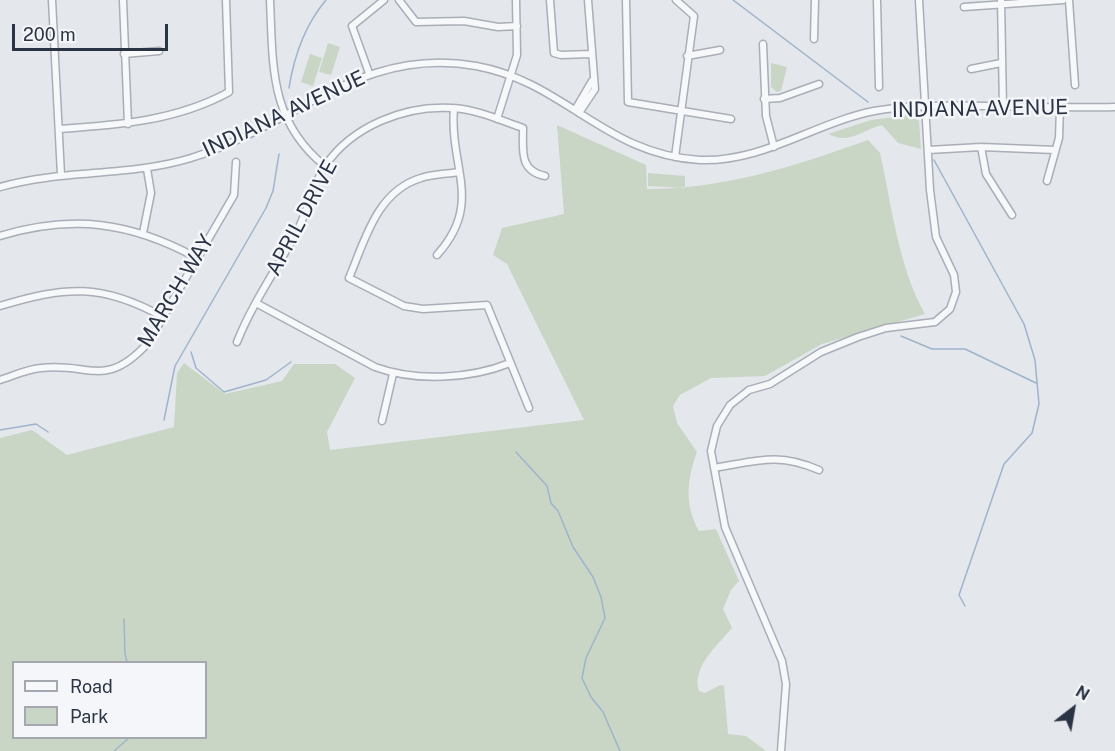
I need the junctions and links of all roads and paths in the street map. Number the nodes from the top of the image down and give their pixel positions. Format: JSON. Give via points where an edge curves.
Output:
{"nodes":[{"id":1,"x":52,"y":0,"type":"edge"},
{"id":2,"x":123,"y":0,"type":"edge"},
{"id":3,"x":226,"y":0,"type":"edge"},
{"id":4,"x":270,"y":0,"type":"edge"},
{"id":5,"x":384,"y":0,"type":"edge"},
{"id":6,"x":399,"y":0,"type":"edge"},
{"id":7,"x":516,"y":0,"type":"edge"},
{"id":8,"x":550,"y":0,"type":"edge"},
{"id":9,"x":588,"y":0,"type":"edge"},
{"id":10,"x":626,"y":0,"type":"edge"},
{"id":11,"x":676,"y":0,"type":"edge"},
{"id":12,"x":814,"y":0,"type":"edge"},
{"id":13,"x":877,"y":0,"type":"edge"},
{"id":14,"x":920,"y":0,"type":"edge"},
{"id":15,"x":1063,"y":0,"type":"edge"},
{"id":16,"x":1069,"y":0,"type":"edge"},
{"id":17,"x":1001,"y":2,"type":"edge"},
{"id":18,"x":964,"y":7,"type":"dead end"},
{"id":19,"x":517,"y":26,"type":"junction"},
{"id":20,"x":814,"y":39,"type":"dead end"},
{"id":21,"x":763,"y":44,"type":"dead end"},
{"id":22,"x":720,"y":50,"type":"dead end"},
{"id":23,"x":159,"y":51,"type":"dead end"},
{"id":24,"x":124,"y":54,"type":"junction"},
{"id":25,"x":591,"y":54,"type":"junction"},
{"id":26,"x":687,"y":56,"type":"junction"},
{"id":27,"x":1001,"y":63,"type":"junction"},
{"id":28,"x":971,"y":69,"type":"dead end"},
{"id":29,"x":369,"y":73,"type":"junction"},
{"id":30,"x":512,"y":76,"type":"junction"},
{"id":31,"x":819,"y":84,"type":"dead end"},
{"id":32,"x":1075,"y":85,"type":"dead end"},
{"id":33,"x":879,"y":87,"type":"dead end"},
{"id":34,"x":764,"y":99,"type":"junction"},
{"id":35,"x":926,"y":105,"type":"junction"},
{"id":36,"x":1115,"y":106,"type":"edge"},
{"id":37,"x":1004,"y":107,"type":"junction"},
{"id":38,"x":454,"y":108,"type":"junction"},
{"id":39,"x":1060,"y":108,"type":"junction"},
{"id":40,"x":683,"y":111,"type":"junction"},
{"id":41,"x":577,"y":112,"type":"junction"},
{"id":42,"x":285,"y":115,"type":"junction"},
{"id":43,"x":497,"y":118,"type":"junction"},
{"id":44,"x":731,"y":119,"type":"dead end"},
{"id":45,"x":128,"y":124,"type":"junction"},
{"id":46,"x":59,"y":129,"type":"junction"},
{"id":47,"x":774,"y":147,"type":"junction"},
{"id":48,"x":981,"y":147,"type":"junction"},
{"id":49,"x":928,"y":150,"type":"junction"},
{"id":50,"x":1054,"y":150,"type":"junction"},
{"id":51,"x":675,"y":157,"type":"junction"},
{"id":52,"x":236,"y":162,"type":"dead end"},
{"id":53,"x":325,"y":166,"type":"junction"},
{"id":54,"x":147,"y":169,"type":"junction"},
{"id":55,"x":459,"y":172,"type":"junction"},
{"id":56,"x":62,"y":175,"type":"junction"},
{"id":57,"x":545,"y":176,"type":"dead end"},
{"id":58,"x":1047,"y":182,"type":"dead end"},
{"id":59,"x":0,"y":188,"type":"edge"},
{"id":60,"x":1012,"y":215,"type":"dead end"},
{"id":61,"x":143,"y":233,"type":"junction"},
{"id":62,"x":0,"y":236,"type":"edge"},
{"id":63,"x":437,"y":255,"type":"dead end"},
{"id":64,"x":197,"y":258,"type":"junction"},
{"id":65,"x":256,"y":303,"type":"junction"},
{"id":66,"x":0,"y":306,"type":"edge"},
{"id":67,"x":164,"y":317,"type":"junction"},
{"id":68,"x":237,"y":342,"type":"dead end"},
{"id":69,"x":510,"y":363,"type":"junction"},
{"id":70,"x":393,"y":374,"type":"junction"},
{"id":71,"x":0,"y":380,"type":"edge"},
{"id":72,"x":529,"y":408,"type":"dead end"},
{"id":73,"x":382,"y":421,"type":"dead end"},
{"id":74,"x":714,"y":468,"type":"junction"},
{"id":75,"x":819,"y":470,"type":"dead end"},
{"id":76,"x":781,"y":751,"type":"edge"}],
"edges":[{"from":1,"to":46,"type":"street"},
{"from":2,"to":24,"type":"street"},
{"from":3,"to":45,"type":"street","via":[[229,92],[179,114]]},
{"from":4,"to":42,"type":"street","via":[[274,72],[278,100]]},
{"from":5,"to":29,"type":"street","via":[[352,26]]},
{"from":6,"to":19,"type":"street","via":[[416,22]]},
{"from":7,"to":19,"type":"street"},
{"from":8,"to":25,"type":"street","via":[[554,52]]},
{"from":9,"to":25,"type":"street"},
{"from":10,"to":40,"type":"street","via":[[628,102]]},
{"from":11,"to":26,"type":"street","via":[[694,16]]},
{"from":12,"to":20,"type":"street"},
{"from":13,"to":33,"type":"street"},
{"from":14,"to":35,"type":"street"},
{"from":15,"to":17,"type":"street"},
{"from":16,"to":32,"type":"street"},
{"from":17,"to":18,"type":"street"},
{"from":17,"to":27,"type":"street"},
{"from":19,"to":30,"type":"street","via":[[518,49]]},
{"from":21,"to":34,"type":"street"},
{"from":22,"to":26,"type":"street"},
{"from":23,"to":24,"type":"street"},
{"from":24,"to":45,"type":"street"},
{"from":25,"to":41,"type":"street","via":[[592,81]]},
{"from":26,"to":40,"type":"street"},
{"from":27,"to":28,"type":"street"},
{"from":27,"to":37,"type":"street"},
{"from":29,"to":30,"type":"street","name":"INDIANA AVENUE","via":[[407,64],[441,62],[480,66]]},
{"from":29,"to":42,"type":"street","name":"INDIANA AVENUE"},
{"from":30,"to":41,"type":"street","name":"INDIANA AVENUE","via":[[541,88]]},
{"from":30,"to":43,"type":"street"},
{"from":31,"to":34,"type":"street","via":[[780,98]]},
{"from":34,"to":47,"type":"street"},
{"from":35,"to":37,"type":"street","name":"INDIANA AVENUE"},
{"from":35,"to":47,"type":"street","name":"INDIANA AVENUE","via":[[856,115]]},
{"from":35,"to":49,"type":"street"},
{"from":36,"to":39,"type":"street","name":"INDIANA AVENUE"},
{"from":37,"to":39,"type":"street","name":"INDIANA AVENUE"},
{"from":38,"to":43,"type":"street","name":"APRIL DRIVE"},
{"from":38,"to":53,"type":"street","name":"APRIL DRIVE","via":[[412,110],[376,123],[339,148]]},
{"from":38,"to":55,"type":"street"},
{"from":39,"to":50,"type":"street","via":[[1059,138]]},
{"from":40,"to":44,"type":"street"},
{"from":40,"to":51,"type":"street"},
{"from":41,"to":51,"type":"street","name":"INDIANA AVENUE","via":[[624,141]]},
{"from":42,"to":53,"type":"street","via":[[301,144]]},
{"from":42,"to":54,"type":"street","name":"INDIANA AVENUE","via":[[207,152]]},
{"from":43,"to":57,"type":"street","name":"APRIL DRIVE","via":[[523,128],[523,162],[532,172]]},
{"from":45,"to":46,"type":"street"},
{"from":46,"to":56,"type":"street"},
{"from":47,"to":51,"type":"street","name":"INDIANA AVENUE","via":[[721,159]]},
{"from":48,"to":49,"type":"street"},
{"from":48,"to":50,"type":"street"},
{"from":48,"to":60,"type":"street","via":[[986,174]]},
{"from":49,"to":74,"type":"street","via":[[936,237],[954,275],[956,292],[950,309],[934,322],[886,328],[821,352],[770,384],[749,390],[730,405],[717,426],[711,451]]},
{"from":50,"to":58,"type":"street"},
{"from":52,"to":64,"type":"street","name":"MARCH WAY","via":[[234,195]]},
{"from":53,"to":65,"type":"street","name":"APRIL DRIVE","via":[[297,231]]},
{"from":54,"to":56,"type":"street","name":"INDIANA AVENUE"},
{"from":54,"to":61,"type":"street","via":[[150,204]]},
{"from":55,"to":63,"type":"street","via":[[463,193],[459,225]]},
{"from":55,"to":69,"type":"street","via":[[422,178],[395,191],[376,216],[349,278],[404,306],[423,309],[487,305]]},
{"from":56,"to":59,"type":"street","name":"INDIANA AVENUE"},
{"from":61,"to":62,"type":"street","via":[[77,222],[37,226]]},
{"from":61,"to":64,"type":"street"},
{"from":64,"to":67,"type":"street","name":"MARCH WAY"},
{"from":65,"to":68,"type":"street","name":"APRIL DRIVE"},
{"from":65,"to":70,"type":"street"},
{"from":66,"to":67,"type":"street","via":[[47,292],[84,290],[125,298]]},
{"from":67,"to":71,"type":"street","name":"MARCH WAY","via":[[140,352],[116,368],[88,372],[41,368]]},
{"from":69,"to":70,"type":"street","via":[[477,373]]},
{"from":69,"to":72,"type":"street"},
{"from":70,"to":73,"type":"street"},
{"from":74,"to":75,"type":"street","via":[[776,457]]},
{"from":74,"to":76,"type":"street","via":[[725,527],[782,661],[786,684]]}]}
